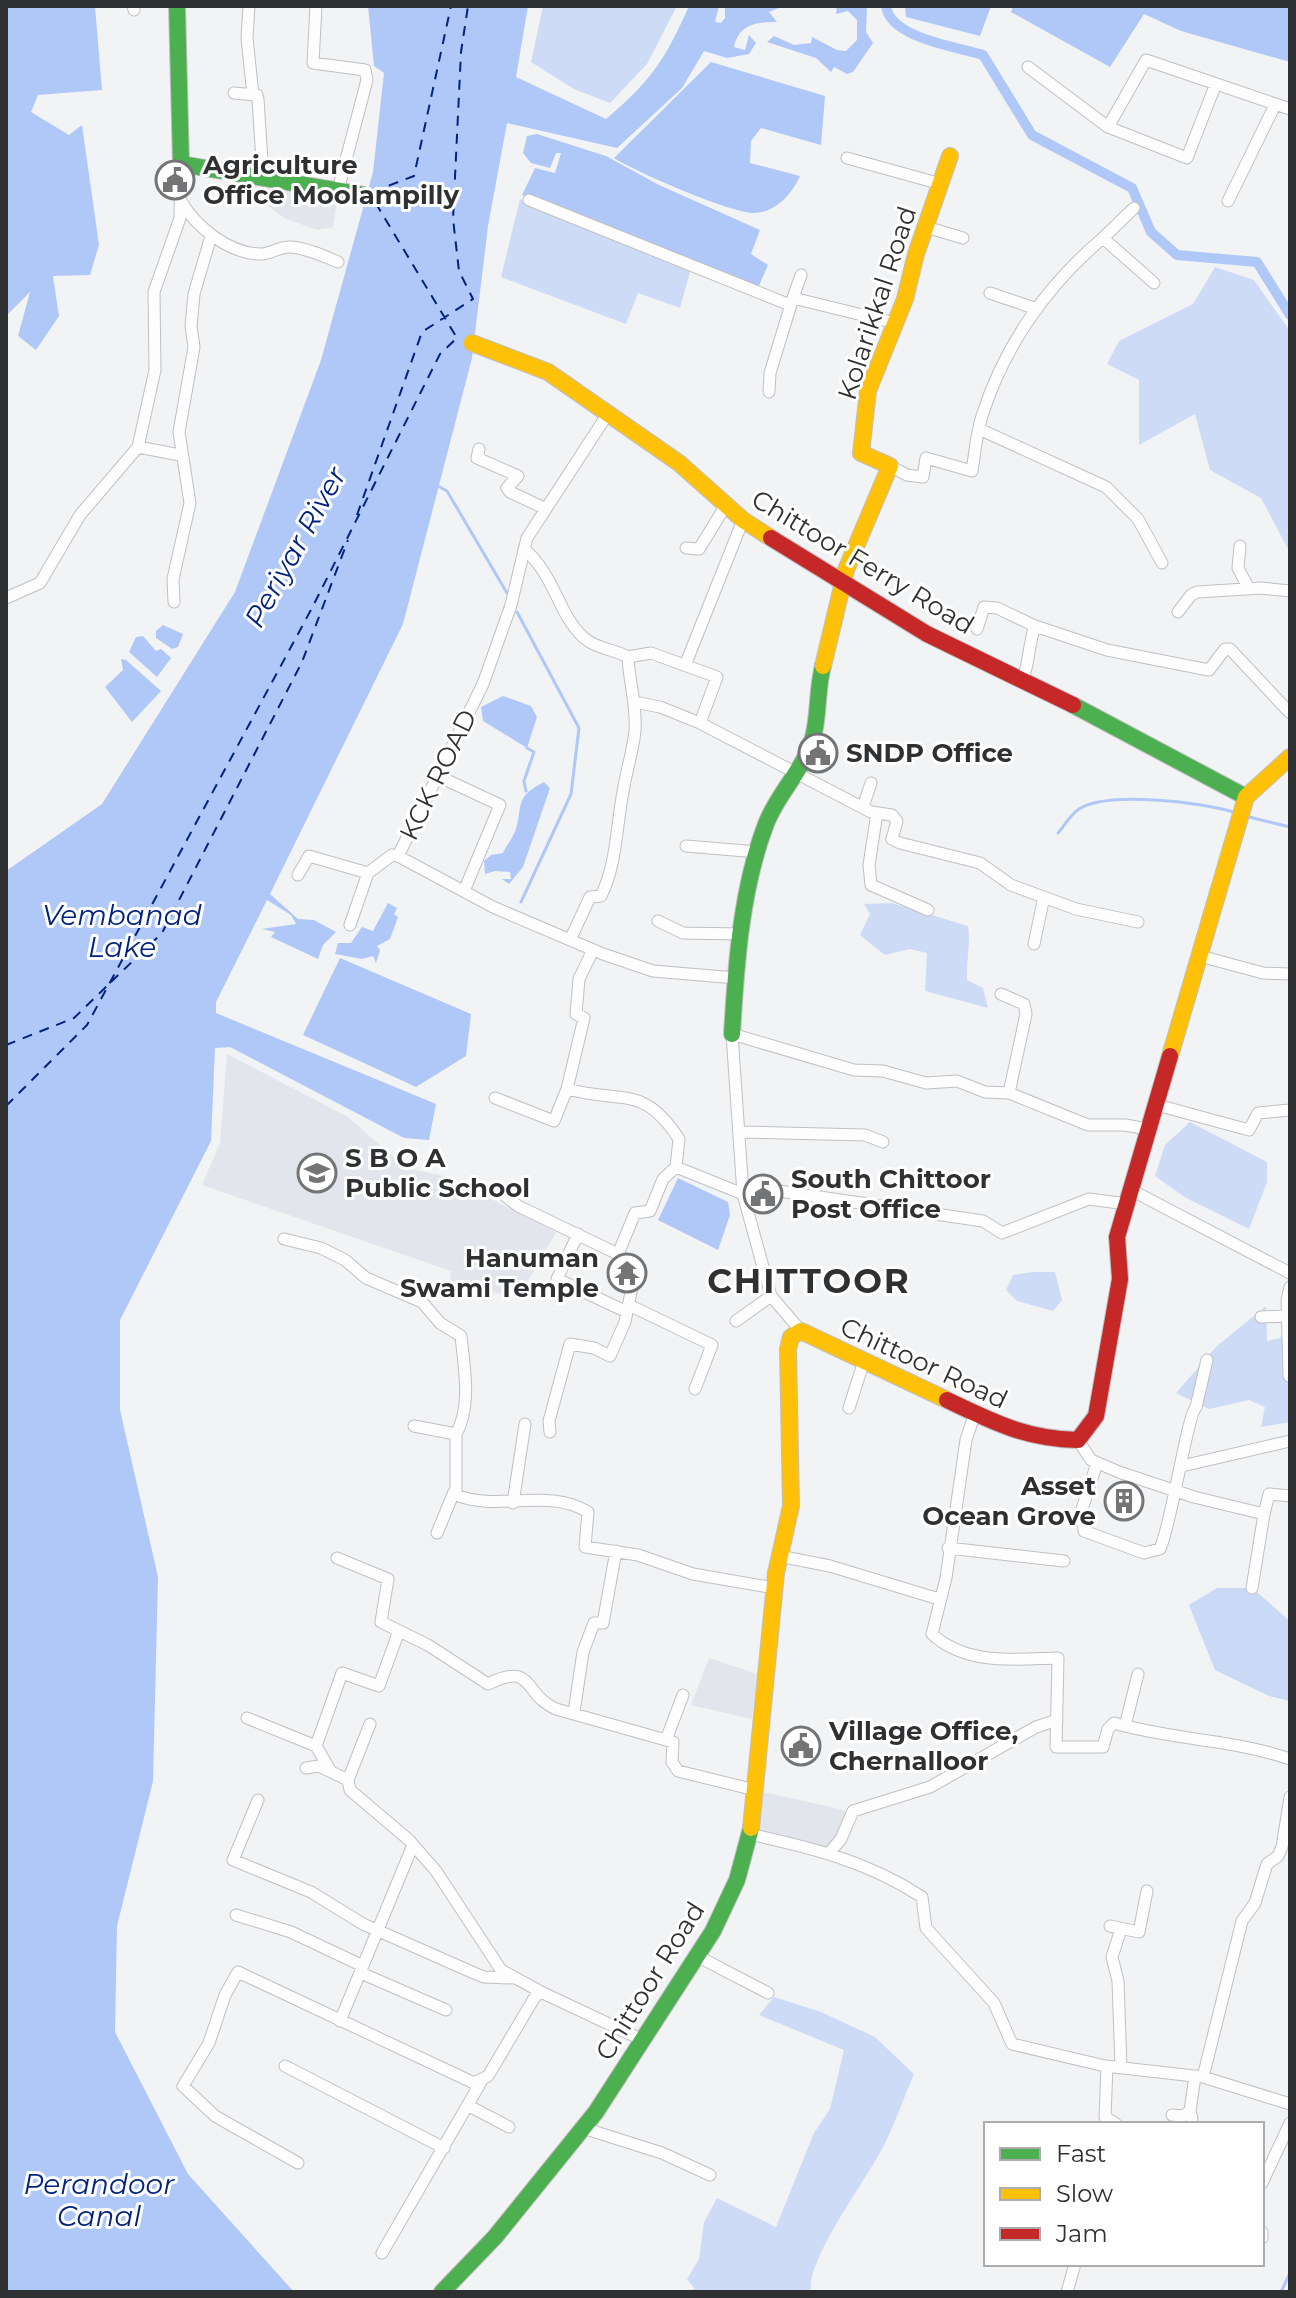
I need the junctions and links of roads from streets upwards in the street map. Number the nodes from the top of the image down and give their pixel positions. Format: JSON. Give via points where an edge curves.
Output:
{"nodes":[{"id":1,"x":177,"y":6,"type":"edge"},
{"id":2,"x":249,"y":6,"type":"edge"},
{"id":3,"x":316,"y":6,"type":"edge"},
{"id":4,"x":1028,"y":67,"type":"dead end"},
{"id":5,"x":1215,"y":86,"type":"junction"},
{"id":6,"x":234,"y":93,"type":"dead end"},
{"id":7,"x":253,"y":95,"type":"junction"},
{"id":8,"x":1275,"y":105,"type":"junction"},
{"id":9,"x":1290,"y":109,"type":"edge"},
{"id":10,"x":1108,"y":127,"type":"junction"},
{"id":11,"x":950,"y":156,"type":"dead end"},
{"id":12,"x":847,"y":158,"type":"dead end"},
{"id":13,"x":181,"y":164,"type":"junction"},
{"id":14,"x":263,"y":177,"type":"junction"},
{"id":15,"x":941,"y":184,"type":"junction"},
{"id":16,"x":338,"y":190,"type":"junction"},
{"id":17,"x":364,"y":195,"type":"dead end"},
{"id":18,"x":181,"y":200,"type":"junction"},
{"id":19,"x":529,"y":200,"type":"dead end"},
{"id":20,"x":1228,"y":201,"type":"dead end"},
{"id":21,"x":1134,"y":208,"type":"dead end"},
{"id":22,"x":926,"y":227,"type":"junction"},
{"id":23,"x":211,"y":236,"type":"junction"},
{"id":24,"x":963,"y":238,"type":"dead end"},
{"id":25,"x":1103,"y":238,"type":"junction"},
{"id":26,"x":338,"y":262,"type":"dead end"},
{"id":27,"x":801,"y":275,"type":"dead end"},
{"id":28,"x":1154,"y":283,"type":"dead end"},
{"id":29,"x":990,"y":293,"type":"dead end"},
{"id":30,"x":791,"y":302,"type":"junction"},
{"id":31,"x":1037,"y":309,"type":"junction"},
{"id":32,"x":895,"y":323,"type":"junction"},
{"id":33,"x":472,"y":343,"type":"dead end"},
{"id":34,"x":769,"y":392,"type":"dead end"},
{"id":35,"x":609,"y":412,"type":"junction"},
{"id":36,"x":979,"y":429,"type":"junction"},
{"id":37,"x":138,"y":447,"type":"junction"},
{"id":38,"x":479,"y":449,"type":"dead end"},
{"id":39,"x":180,"y":455,"type":"junction"},
{"id":40,"x":890,"y":466,"type":"junction"},
{"id":41,"x":726,"y":505,"type":"junction"},
{"id":42,"x":544,"y":508,"type":"junction"},
{"id":43,"x":743,"y":520,"type":"junction"},
{"id":44,"x":1240,"y":546,"type":"dead end"},
{"id":45,"x":686,"y":548,"type":"dead end"},
{"id":46,"x":524,"y":549,"type":"junction"},
{"id":47,"x":1162,"y":563,"type":"dead end"},
{"id":48,"x":843,"y":584,"type":"junction"},
{"id":49,"x":1249,"y":589,"type":"junction"},
{"id":50,"x":1290,"y":591,"type":"edge"},
{"id":51,"x":6,"y":598,"type":"edge"},
{"id":52,"x":174,"y":602,"type":"dead end"},
{"id":53,"x":1178,"y":612,"type":"dead end"},
{"id":54,"x":1035,"y":626,"type":"junction"},
{"id":55,"x":977,"y":629,"type":"dead end"},
{"id":56,"x":628,"y":657,"type":"junction"},
{"id":57,"x":686,"y":663,"type":"junction"},
{"id":58,"x":1022,"y":681,"type":"junction"},
{"id":59,"x":635,"y":702,"type":"junction"},
{"id":60,"x":1290,"y":713,"type":"edge"},
{"id":61,"x":700,"y":723,"type":"junction"},
{"id":62,"x":1290,"y":757,"type":"edge"},
{"id":63,"x":798,"y":771,"type":"junction"},
{"id":64,"x":438,"y":776,"type":"junction"},
{"id":65,"x":871,"y":783,"type":"dead end"},
{"id":66,"x":1246,"y":797,"type":"junction"},
{"id":67,"x":863,"y":807,"type":"junction"},
{"id":68,"x":877,"y":813,"type":"junction"},
{"id":69,"x":686,"y":846,"type":"dead end"},
{"id":70,"x":758,"y":852,"type":"junction"},
{"id":71,"x":398,"y":856,"type":"junction"},
{"id":72,"x":368,"y":873,"type":"junction"},
{"id":73,"x":298,"y":875,"type":"dead end"},
{"id":74,"x":464,"y":891,"type":"junction"},
{"id":75,"x":1044,"y":897,"type":"junction"},
{"id":76,"x":928,"y":910,"type":"dead end"},
{"id":77,"x":658,"y":921,"type":"dead end"},
{"id":78,"x":1138,"y":922,"type":"dead end"},
{"id":79,"x":350,"y":925,"type":"dead end"},
{"id":80,"x":741,"y":934,"type":"junction"},
{"id":81,"x":570,"y":940,"type":"junction"},
{"id":82,"x":1034,"y":944,"type":"dead end"},
{"id":83,"x":593,"y":950,"type":"junction"},
{"id":84,"x":1200,"y":956,"type":"junction"},
{"id":85,"x":1290,"y":974,"type":"edge"},
{"id":86,"x":736,"y":978,"type":"junction"},
{"id":87,"x":1001,"y":994,"type":"dead end"},
{"id":88,"x":732,"y":1034,"type":"junction"},
{"id":89,"x":567,"y":1089,"type":"junction"},
{"id":90,"x":1009,"y":1093,"type":"junction"},
{"id":91,"x":495,"y":1098,"type":"dead end"},
{"id":92,"x":1157,"y":1105,"type":"junction"},
{"id":93,"x":1290,"y":1110,"type":"edge"},
{"id":94,"x":1148,"y":1129,"type":"junction"},
{"id":95,"x":739,"y":1132,"type":"junction"},
{"id":96,"x":883,"y":1142,"type":"dead end"},
{"id":97,"x":676,"y":1167,"type":"junction"},
{"id":98,"x":499,"y":1191,"type":"dead end"},
{"id":99,"x":743,"y":1194,"type":"junction"},
{"id":100,"x":1129,"y":1197,"type":"junction"},
{"id":101,"x":578,"y":1234,"type":"junction"},
{"id":102,"x":284,"y":1239,"type":"dead end"},
{"id":103,"x":618,"y":1254,"type":"junction"},
{"id":104,"x":1290,"y":1273,"type":"edge"},
{"id":105,"x":1290,"y":1287,"type":"edge"},
{"id":106,"x":771,"y":1296,"type":"junction"},
{"id":107,"x":628,"y":1309,"type":"junction"},
{"id":108,"x":1287,"y":1316,"type":"junction"},
{"id":109,"x":1261,"y":1317,"type":"dead end"},
{"id":110,"x":736,"y":1321,"type":"dead end"},
{"id":111,"x":801,"y":1331,"type":"junction"},
{"id":112,"x":1207,"y":1360,"type":"dead end"},
{"id":113,"x":864,"y":1361,"type":"junction"},
{"id":114,"x":1289,"y":1376,"type":"edge"},
{"id":115,"x":695,"y":1389,"type":"dead end"},
{"id":116,"x":849,"y":1408,"type":"dead end"},
{"id":117,"x":975,"y":1413,"type":"junction"},
{"id":118,"x":525,"y":1424,"type":"dead end"},
{"id":119,"x":414,"y":1426,"type":"dead end"},
{"id":120,"x":550,"y":1432,"type":"dead end"},
{"id":121,"x":456,"y":1434,"type":"junction"},
{"id":122,"x":1078,"y":1440,"type":"junction"},
{"id":123,"x":1290,"y":1441,"type":"edge"},
{"id":124,"x":1097,"y":1463,"type":"junction"},
{"id":125,"x":1182,"y":1466,"type":"junction"},
{"id":126,"x":1178,"y":1491,"type":"junction"},
{"id":127,"x":454,"y":1492,"type":"junction"},
{"id":128,"x":1290,"y":1496,"type":"edge"},
{"id":129,"x":513,"y":1503,"type":"junction"},
{"id":130,"x":1264,"y":1514,"type":"junction"},
{"id":131,"x":437,"y":1533,"type":"dead end"},
{"id":132,"x":948,"y":1548,"type":"junction"},
{"id":133,"x":616,"y":1551,"type":"junction"},
{"id":134,"x":779,"y":1556,"type":"junction"},
{"id":135,"x":337,"y":1558,"type":"dead end"},
{"id":136,"x":1064,"y":1561,"type":"dead end"},
{"id":137,"x":774,"y":1588,"type":"junction"},
{"id":138,"x":1252,"y":1588,"type":"dead end"},
{"id":139,"x":939,"y":1599,"type":"junction"},
{"id":140,"x":399,"y":1631,"type":"junction"},
{"id":141,"x":1138,"y":1674,"type":"dead end"},
{"id":142,"x":683,"y":1695,"type":"dead end"},
{"id":143,"x":574,"y":1712,"type":"junction"},
{"id":144,"x":247,"y":1718,"type":"dead end"},
{"id":145,"x":1057,"y":1720,"type":"junction"},
{"id":146,"x":370,"y":1724,"type":"dead end"},
{"id":147,"x":1125,"y":1726,"type":"junction"},
{"id":148,"x":666,"y":1740,"type":"junction"},
{"id":149,"x":316,"y":1746,"type":"junction"},
{"id":150,"x":1290,"y":1759,"type":"edge"},
{"id":151,"x":306,"y":1768,"type":"dead end"},
{"id":152,"x":330,"y":1770,"type":"junction"},
{"id":153,"x":348,"y":1780,"type":"junction"},
{"id":154,"x":755,"y":1790,"type":"junction"},
{"id":155,"x":1290,"y":1797,"type":"edge"},
{"id":156,"x":258,"y":1800,"type":"dead end"},
{"id":157,"x":749,"y":1834,"type":"junction"},
{"id":158,"x":413,"y":1845,"type":"junction"},
{"id":159,"x":830,"y":1852,"type":"junction"},
{"id":160,"x":1147,"y":1891,"type":"dead end"},
{"id":161,"x":236,"y":1915,"type":"dead end"},
{"id":162,"x":379,"y":1930,"type":"junction"},
{"id":163,"x":697,"y":1956,"type":"junction"},
{"id":164,"x":362,"y":1969,"type":"junction"},
{"id":165,"x":513,"y":1978,"type":"junction"},
{"id":166,"x":543,"y":1993,"type":"junction"},
{"id":167,"x":768,"y":1993,"type":"dead end"},
{"id":168,"x":446,"y":2010,"type":"dead end"},
{"id":169,"x":340,"y":2021,"type":"junction"},
{"id":170,"x":643,"y":2040,"type":"junction"},
{"id":171,"x":285,"y":2066,"type":"dead end"},
{"id":172,"x":1107,"y":2066,"type":"junction"},
{"id":173,"x":1121,"y":2067,"type":"junction"},
{"id":174,"x":1199,"y":2076,"type":"junction"},
{"id":175,"x":481,"y":2082,"type":"junction"},
{"id":176,"x":1290,"y":2104,"type":"edge"},
{"id":177,"x":469,"y":2106,"type":"junction"},
{"id":178,"x":1172,"y":2115,"type":"dead end"},
{"id":179,"x":1113,"y":2122,"type":"edge"},
{"id":180,"x":1290,"y":2123,"type":"edge"},
{"id":181,"x":509,"y":2127,"type":"dead end"},
{"id":182,"x":583,"y":2128,"type":"junction"},
{"id":183,"x":444,"y":2148,"type":"junction"},
{"id":184,"x":298,"y":2163,"type":"dead end"},
{"id":185,"x":710,"y":2175,"type":"dead end"},
{"id":186,"x":1264,"y":2179,"type":"edge"},
{"id":187,"x":382,"y":2253,"type":"dead end"},
{"id":188,"x":1074,"y":2266,"type":"edge"},
{"id":189,"x":442,"y":2292,"type":"edge"},
{"id":190,"x":1067,"y":2292,"type":"edge"}],
"edges":[{"from":1,"to":13,"type":"street"},
{"from":2,"to":7,"type":"street"},
{"from":3,"to":16,"type":"street","via":[[313,63],[365,70],[367,80]]},
{"from":4,"to":10,"type":"street"},
{"from":5,"to":8,"type":"street"},
{"from":5,"to":10,"type":"street","via":[[1146,60]]},
{"from":5,"to":10,"type":"street","via":[[1187,158]]},
{"from":6,"to":7,"type":"street"},
{"from":7,"to":14,"type":"street","via":[[258,99]]},
{"from":8,"to":9,"type":"street"},
{"from":8,"to":20,"type":"street"},
{"from":11,"to":15,"type":"street","name":"Kolarikkal Road"},
{"from":12,"to":15,"type":"street"},
{"from":13,"to":14,"type":"street"},
{"from":13,"to":18,"type":"street"},
{"from":14,"to":16,"type":"street"},
{"from":15,"to":22,"type":"street","name":"Kolarikkal Road"},
{"from":16,"to":17,"type":"street"},
{"from":18,"to":23,"type":"street","via":[[197,226]]},
{"from":18,"to":37,"type":"street","via":[[180,218],[154,292],[156,361]]},
{"from":19,"to":30,"type":"street"},
{"from":21,"to":25,"type":"street"},
{"from":22,"to":24,"type":"street"},
{"from":22,"to":32,"type":"street","name":"Kolarikkal Road"},
{"from":23,"to":26,"type":"street","via":[[261,254],[287,246]]},
{"from":23,"to":39,"type":"street","via":[[194,294],[194,347]]},
{"from":25,"to":28,"type":"street"},
{"from":25,"to":31,"type":"street"},
{"from":27,"to":30,"type":"street"},
{"from":29,"to":31,"type":"street"},
{"from":30,"to":32,"type":"street"},
{"from":30,"to":34,"type":"street"},
{"from":31,"to":36,"type":"street","via":[[1012,343]]},
{"from":32,"to":40,"type":"street","name":"Kolarikkal Road","via":[[868,391],[861,453]]},
{"from":33,"to":35,"type":"street","name":"Chittoor Ferry Road","via":[[548,372]]},
{"from":35,"to":41,"type":"street","name":"Chittoor Ferry Road"},
{"from":35,"to":42,"type":"street","name":"KCK ROAD"},
{"from":36,"to":40,"type":"street","via":[[972,471],[926,458],[923,477]]},
{"from":36,"to":47,"type":"street","via":[[1106,487],[1138,519]]},
{"from":37,"to":39,"type":"street"},
{"from":37,"to":51,"type":"street","via":[[80,515],[40,583]]},
{"from":38,"to":42,"type":"street","via":[[477,458],[518,476],[507,488],[510,492]]},
{"from":39,"to":52,"type":"street","via":[[190,503],[173,579]]},
{"from":40,"to":48,"type":"street"},
{"from":41,"to":43,"type":"street","name":"Chittoor Ferry Road"},
{"from":41,"to":45,"type":"street","via":[[699,549]]},
{"from":42,"to":46,"type":"street","name":"KCK ROAD"},
{"from":43,"to":48,"type":"street","name":"Chittoor Ferry Road"},
{"from":43,"to":57,"type":"street"},
{"from":44,"to":49,"type":"street","via":[[1238,568]]},
{"from":46,"to":56,"type":"street","via":[[540,562],[582,636]]},
{"from":46,"to":64,"type":"street","name":"KCK ROAD","via":[[483,684]]},
{"from":48,"to":58,"type":"street","name":"Chittoor Ferry Road"},
{"from":48,"to":63,"type":"street","via":[[819,682],[814,735]]},
{"from":49,"to":50,"type":"street"},
{"from":49,"to":53,"type":"street","via":[[1197,592]]},
{"from":54,"to":55,"type":"street","via":[[984,607]]},
{"from":54,"to":58,"type":"street"},
{"from":54,"to":60,"type":"street","via":[[1107,650],[1209,670],[1230,649]]},
{"from":56,"to":57,"type":"street","via":[[651,653]]},
{"from":56,"to":59,"type":"street"},
{"from":57,"to":61,"type":"street","via":[[717,677]]},
{"from":58,"to":66,"type":"street","name":"Chittoor Ferry Road"},
{"from":59,"to":61,"type":"street"},
{"from":59,"to":81,"type":"street","via":[[613,872],[601,896],[590,897]]},
{"from":61,"to":63,"type":"street"},
{"from":62,"to":66,"type":"street"},
{"from":63,"to":67,"type":"street"},
{"from":63,"to":70,"type":"street","via":[[771,814]]},
{"from":64,"to":71,"type":"street","name":"KCK ROAD"},
{"from":64,"to":74,"type":"street","via":[[500,805]]},
{"from":65,"to":67,"type":"street"},
{"from":66,"to":84,"type":"street"},
{"from":67,"to":68,"type":"street"},
{"from":68,"to":75,"type":"street","via":[[897,821],[892,839],[980,863],[1011,885]]},
{"from":68,"to":76,"type":"street","via":[[871,885]]},
{"from":69,"to":70,"type":"street"},
{"from":70,"to":80,"type":"street"},
{"from":71,"to":72,"type":"street"},
{"from":71,"to":74,"type":"street","name":"KCK ROAD"},
{"from":72,"to":73,"type":"street","via":[[309,856]]},
{"from":72,"to":79,"type":"street"},
{"from":74,"to":81,"type":"street","name":"KCK ROAD"},
{"from":75,"to":78,"type":"street"},
{"from":75,"to":82,"type":"street"},
{"from":77,"to":80,"type":"street","via":[[683,933]]},
{"from":80,"to":86,"type":"street"},
{"from":81,"to":83,"type":"street","name":"KCK ROAD"},
{"from":83,"to":86,"type":"street","name":"KCK ROAD","via":[[653,971]]},
{"from":83,"to":89,"type":"street","via":[[579,979],[576,1014],[584,1018]]},
{"from":84,"to":85,"type":"street","via":[[1263,973]]},
{"from":84,"to":92,"type":"street"},
{"from":86,"to":88,"type":"street"},
{"from":87,"to":90,"type":"street","via":[[1024,1004],[1026,1014]]},
{"from":88,"to":90,"type":"street","via":[[854,1070],[883,1071],[926,1083],[957,1081],[985,1092]]},
{"from":88,"to":95,"type":"street"},
{"from":89,"to":91,"type":"street","via":[[554,1121]]},
{"from":89,"to":97,"type":"street","via":[[651,1105],[679,1139]]},
{"from":90,"to":94,"type":"street","via":[[1088,1125]]},
{"from":92,"to":93,"type":"street","via":[[1249,1130],[1258,1113]]},
{"from":92,"to":94,"type":"street"},
{"from":94,"to":100,"type":"street"},
{"from":95,"to":96,"type":"street","via":[[865,1135]]},
{"from":95,"to":99,"type":"street"},
{"from":97,"to":99,"type":"street"},
{"from":97,"to":103,"type":"street","via":[[663,1179],[650,1211],[635,1213]]},
{"from":98,"to":101,"type":"street","via":[[518,1206]]},
{"from":99,"to":100,"type":"street","via":[[779,1191],[983,1221],[1002,1233],[1089,1199]]},
{"from":99,"to":106,"type":"street"},
{"from":100,"to":104,"type":"street"},
{"from":100,"to":122,"type":"street","via":[[1117,1237],[1120,1279],[1096,1416]]},
{"from":101,"to":103,"type":"street"},
{"from":101,"to":107,"type":"street","via":[[557,1279]]},
{"from":102,"to":121,"type":"street","via":[[321,1248],[366,1278],[422,1302],[440,1323],[461,1336],[463,1421]]},
{"from":103,"to":107,"type":"street","via":[[634,1277]]},
{"from":105,"to":108,"type":"street"},
{"from":106,"to":110,"type":"street"},
{"from":106,"to":111,"type":"street"},
{"from":107,"to":115,"type":"street","via":[[712,1345]]},
{"from":107,"to":120,"type":"street","via":[[610,1356],[570,1344]]},
{"from":108,"to":109,"type":"street"},
{"from":108,"to":114,"type":"street"},
{"from":111,"to":113,"type":"street","name":"Chittoor Road"},
{"from":111,"to":134,"type":"street","name":"Chittoor Road","via":[[791,1337],[788,1349],[791,1506]]},
{"from":112,"to":125,"type":"street","via":[[1188,1422]]},
{"from":113,"to":116,"type":"street"},
{"from":113,"to":117,"type":"street","name":"Chittoor Road"},
{"from":117,"to":122,"type":"street","name":"Chittoor Road","via":[[1042,1439]]},
{"from":117,"to":132,"type":"street"},
{"from":118,"to":129,"type":"street"},
{"from":119,"to":121,"type":"street"},
{"from":121,"to":127,"type":"street"},
{"from":122,"to":124,"type":"street"},
{"from":123,"to":125,"type":"street"},
{"from":124,"to":126,"type":"street"},
{"from":124,"to":126,"type":"street","via":[[1082,1509],[1084,1531],[1144,1553],[1160,1549]]},
{"from":125,"to":126,"type":"street"},
{"from":126,"to":130,"type":"street"},
{"from":127,"to":129,"type":"street","via":[[483,1503]]},
{"from":127,"to":131,"type":"street"},
{"from":128,"to":130,"type":"street","via":[[1269,1494]]},
{"from":129,"to":133,"type":"street","via":[[547,1499],[584,1509],[585,1547]]},
{"from":130,"to":138,"type":"street"},
{"from":132,"to":136,"type":"street"},
{"from":132,"to":139,"type":"street"},
{"from":133,"to":137,"type":"street","via":[[693,1574]]},
{"from":133,"to":143,"type":"street","via":[[603,1623],[594,1623],[583,1652]]},
{"from":134,"to":137,"type":"street","name":"Chittoor Road"},
{"from":134,"to":139,"type":"street"},
{"from":135,"to":140,"type":"street","via":[[386,1575],[380,1619]]},
{"from":137,"to":154,"type":"street","name":"Chittoor Road"},
{"from":139,"to":145,"type":"street","via":[[932,1634],[946,1644],[996,1660],[1058,1658]]},
{"from":140,"to":143,"type":"street","via":[[488,1684],[500,1675],[516,1675],[531,1682],[545,1704]]},
{"from":140,"to":149,"type":"street","via":[[379,1686],[342,1673]]},
{"from":141,"to":147,"type":"street"},
{"from":142,"to":148,"type":"street"},
{"from":143,"to":148,"type":"street"},
{"from":144,"to":149,"type":"street"},
{"from":145,"to":147,"type":"street","via":[[1056,1747],[1103,1747],[1114,1723]]},
{"from":145,"to":159,"type":"street","via":[[930,1787],[853,1811]]},
{"from":146,"to":153,"type":"street"},
{"from":147,"to":150,"type":"street","via":[[1239,1744]]},
{"from":148,"to":154,"type":"street","via":[[673,1742],[672,1762],[678,1771]]},
{"from":149,"to":152,"type":"street"},
{"from":151,"to":152,"type":"street"},
{"from":152,"to":153,"type":"street"},
{"from":153,"to":158,"type":"street","via":[[350,1790]]},
{"from":154,"to":157,"type":"street","name":"Chittoor Road"},
{"from":155,"to":174,"type":"street","via":[[1282,1847],[1267,1864],[1255,1903],[1242,1921]]},
{"from":156,"to":162,"type":"street","via":[[233,1860],[311,1892]]},
{"from":157,"to":159,"type":"street"},
{"from":157,"to":163,"type":"street","name":"Chittoor Road","via":[[737,1880]]},
{"from":158,"to":162,"type":"street"},
{"from":158,"to":165,"type":"street","via":[[501,1970]]},
{"from":159,"to":172,"type":"street","via":[[887,1874],[922,1897],[926,1928],[994,2003],[1012,2044]]},
{"from":160,"to":173,"type":"street","via":[[1139,1932],[1110,1926],[1121,1929],[1112,1957],[1118,1981]]},
{"from":161,"to":164,"type":"street","via":[[291,1932]]},
{"from":162,"to":164,"type":"street"},
{"from":162,"to":165,"type":"street","via":[[484,1977]]},
{"from":163,"to":167,"type":"street"},
{"from":163,"to":170,"type":"street","name":"Chittoor Road"},
{"from":164,"to":168,"type":"street"},
{"from":164,"to":169,"type":"street"},
{"from":165,"to":166,"type":"street"},
{"from":166,"to":170,"type":"street"},
{"from":166,"to":175,"type":"street","via":[[531,2002]]},
{"from":169,"to":175,"type":"street"},
{"from":169,"to":184,"type":"street","via":[[238,1972],[209,2043],[184,2082],[215,2116]]},
{"from":170,"to":182,"type":"street","name":"Chittoor Road"},
{"from":171,"to":183,"type":"street"},
{"from":172,"to":173,"type":"street"},
{"from":172,"to":179,"type":"street","via":[[1104,2110]]},
{"from":173,"to":174,"type":"street"},
{"from":174,"to":176,"type":"street"},
{"from":174,"to":178,"type":"street","via":[[1191,2115]]},
{"from":175,"to":177,"type":"street"},
{"from":177,"to":181,"type":"street"},
{"from":177,"to":183,"type":"street"},
{"from":180,"to":186,"type":"street"},
{"from":182,"to":185,"type":"street"},
{"from":182,"to":189,"type":"street","name":"Chittoor Road","via":[[495,2237]]},
{"from":183,"to":187,"type":"street"},
{"from":188,"to":190,"type":"street"}]}
